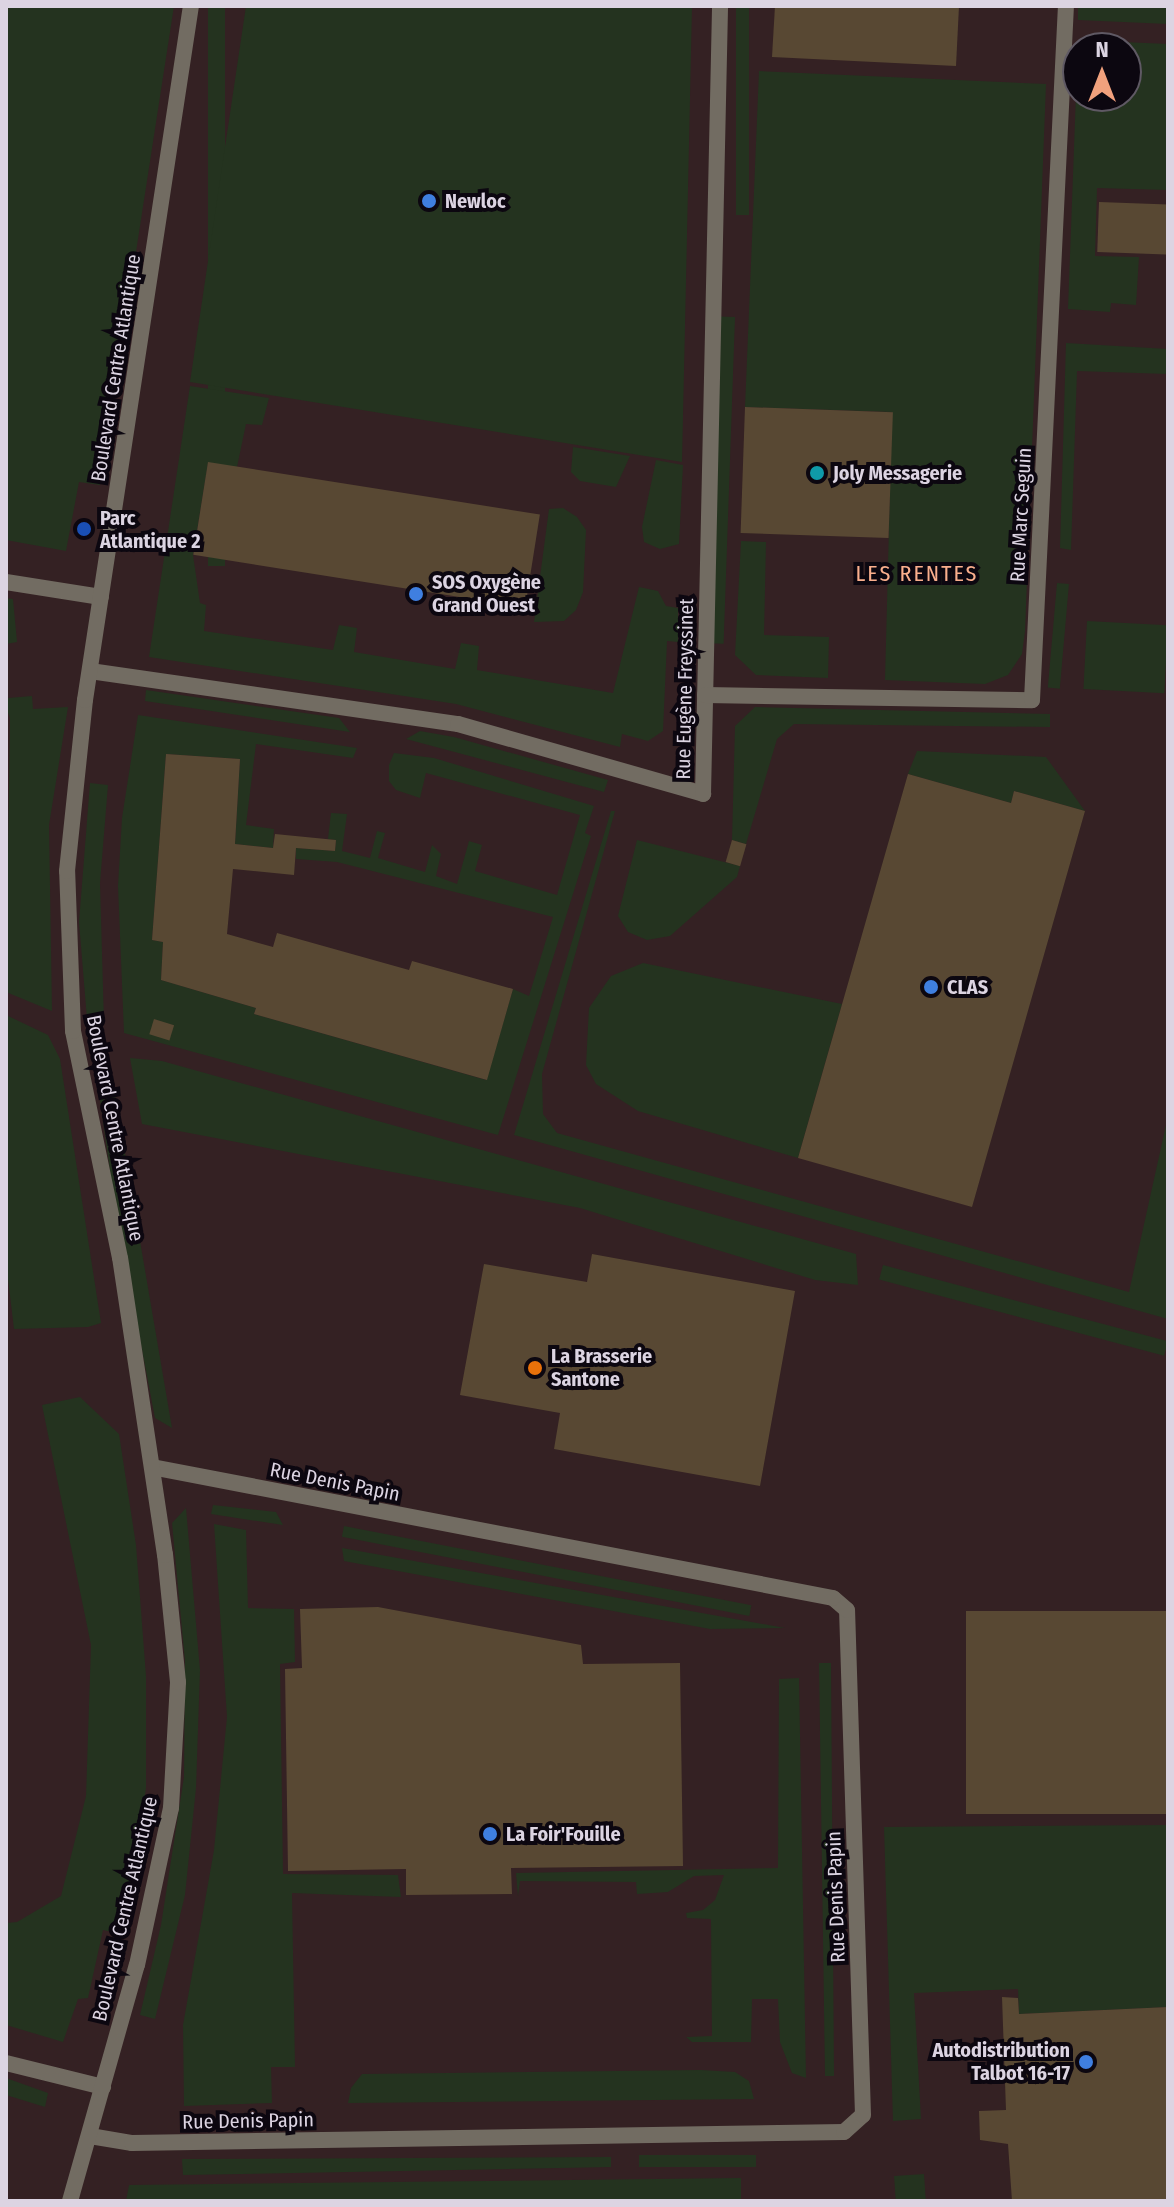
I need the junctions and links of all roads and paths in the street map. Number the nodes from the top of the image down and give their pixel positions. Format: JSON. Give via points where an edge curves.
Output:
{"nodes":[{"id":1,"x":191,"y":6,"type":"edge"},
{"id":2,"x":720,"y":6,"type":"edge"},
{"id":3,"x":1066,"y":6,"type":"edge"},
{"id":4,"x":6,"y":582,"type":"edge"},
{"id":5,"x":101,"y":597,"type":"junction"},
{"id":6,"x":90,"y":671,"type":"junction"},
{"id":7,"x":705,"y":695,"type":"junction"},
{"id":8,"x":152,"y":1467,"type":"junction"},
{"id":9,"x":6,"y":2063,"type":"edge"},
{"id":10,"x":103,"y":2087,"type":"junction"},
{"id":11,"x":90,"y":2136,"type":"junction"},
{"id":12,"x":70,"y":2201,"type":"edge"}],
"edges":[{"from":1,"to":5,"type":"street","name":"Boulevard Centre Atlantique"},
{"from":2,"to":7,"type":"street","name":"Rue Eugène Freyssinet"},
{"from":3,"to":7,"type":"street","name":"Rue Marc Seguin","via":[[1032,700]]},
{"from":4,"to":5,"type":"street"},
{"from":5,"to":6,"type":"street","name":"Boulevard Centre Atlantique"},
{"from":6,"to":7,"type":"street","name":"Rue Eugène Freyssinet","via":[[458,724],[703,794]]},
{"from":6,"to":8,"type":"street","name":"Boulevard Centre Atlantique","via":[[67,871],[73,1031],[120,1258]]},
{"from":8,"to":10,"type":"street","name":"Boulevard Centre Atlantique","via":[[178,1682],[171,1808]]},
{"from":8,"to":11,"type":"street","name":"Rue Denis Papin","via":[[833,1598],[847,1610],[863,2115],[844,2132],[132,2143]]},
{"from":9,"to":10,"type":"street"},
{"from":10,"to":11,"type":"street","name":"Boulevard Centre Atlantique"},
{"from":11,"to":12,"type":"street","name":"Boulevard Centre Atlantique"}]}
